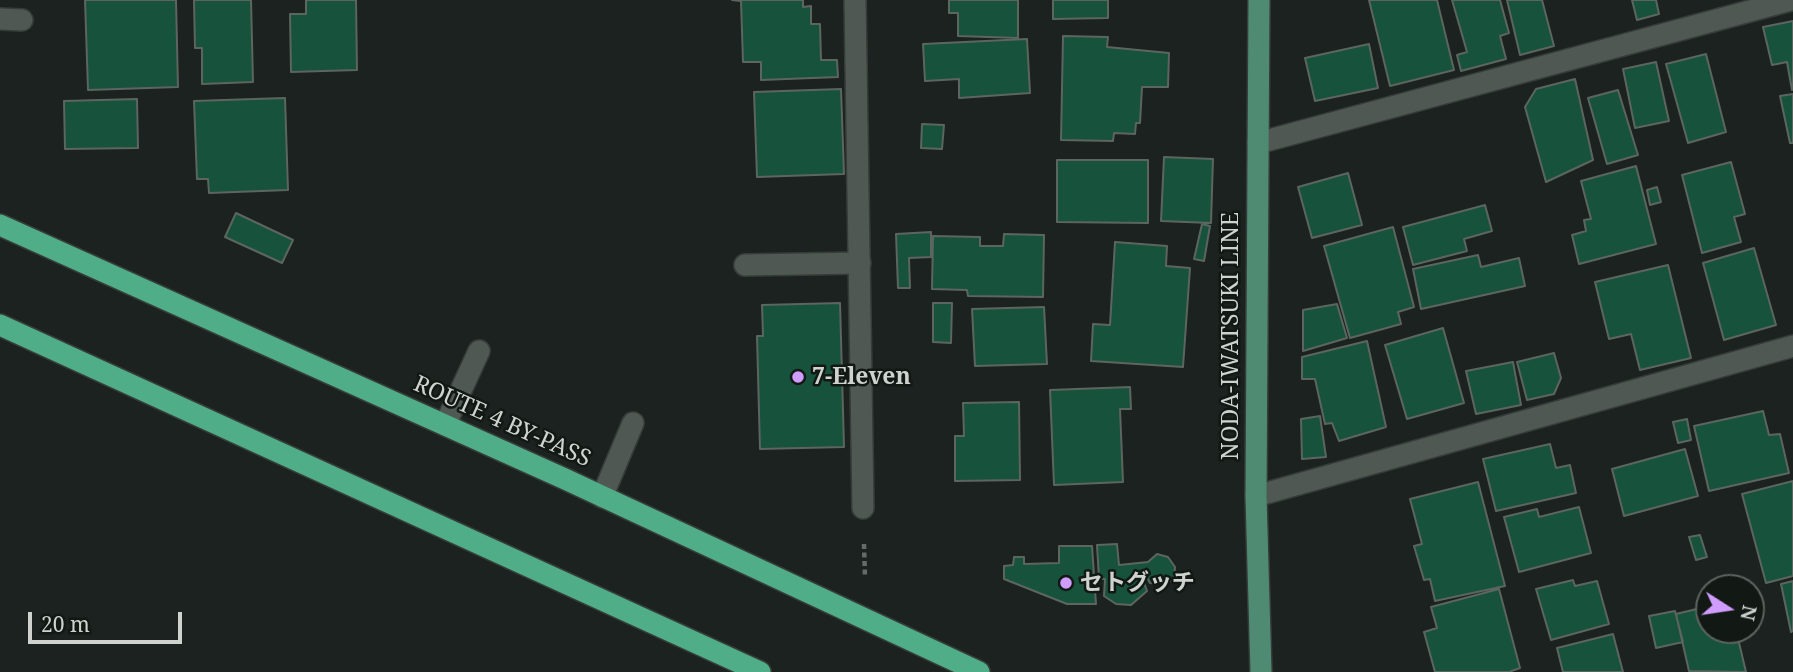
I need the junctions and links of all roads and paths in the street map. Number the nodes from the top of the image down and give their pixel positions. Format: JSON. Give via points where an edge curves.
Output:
{"nodes":[{"id":1,"x":855,"y":0,"type":"edge"},
{"id":2,"x":1259,"y":0,"type":"edge"},
{"id":3,"x":1791,"y":0,"type":"edge"},
{"id":4,"x":0,"y":19,"type":"edge"},
{"id":5,"x":22,"y":20,"type":"dead end"},
{"id":6,"x":1258,"y":142,"type":"junction"},
{"id":7,"x":0,"y":225,"type":"edge"},
{"id":8,"x":860,"y":263,"type":"junction"},
{"id":9,"x":745,"y":265,"type":"dead end"},
{"id":10,"x":0,"y":325,"type":"edge"},
{"id":11,"x":1793,"y":345,"type":"edge"},
{"id":12,"x":480,"y":351,"type":"dead end"},
{"id":13,"x":633,"y":423,"type":"dead end"},
{"id":14,"x":445,"y":425,"type":"junction"},
{"id":15,"x":1256,"y":496,"type":"junction"},
{"id":16,"x":602,"y":497,"type":"junction"},
{"id":17,"x":863,"y":508,"type":"joint"},
{"id":18,"x":866,"y":620,"type":"junction"},
{"id":19,"x":760,"y":672,"type":"edge"},
{"id":20,"x":979,"y":672,"type":"edge"},
{"id":21,"x":1261,"y":672,"type":"edge"}],
"edges":[{"from":1,"to":8,"type":"street"},
{"from":2,"to":6,"type":"main road","name":"NODA-IWATSUKI LINE"},
{"from":3,"to":6,"type":"street"},
{"from":4,"to":5,"type":"street"},
{"from":6,"to":15,"type":"main road","name":"NODA-IWATSUKI LINE"},
{"from":7,"to":14,"type":"highway","name":"ROUTE 4 BY-PASS"},
{"from":8,"to":9,"type":"street"},
{"from":8,"to":17,"type":"street"},
{"from":10,"to":19,"type":"highway"},
{"from":11,"to":15,"type":"street"},
{"from":12,"to":14,"type":"street"},
{"from":13,"to":16,"type":"street"},
{"from":14,"to":16,"type":"highway","name":"ROUTE 4 BY-PASS"},
{"from":15,"to":21,"type":"main road","name":"NODA-IWATSUKI LINE"},
{"from":16,"to":18,"type":"highway","name":"ROUTE 4 BY-PASS"},
{"from":17,"to":18,"type":"path"},
{"from":18,"to":20,"type":"highway","name":"ROUTE 4 BY-PASS"}]}
